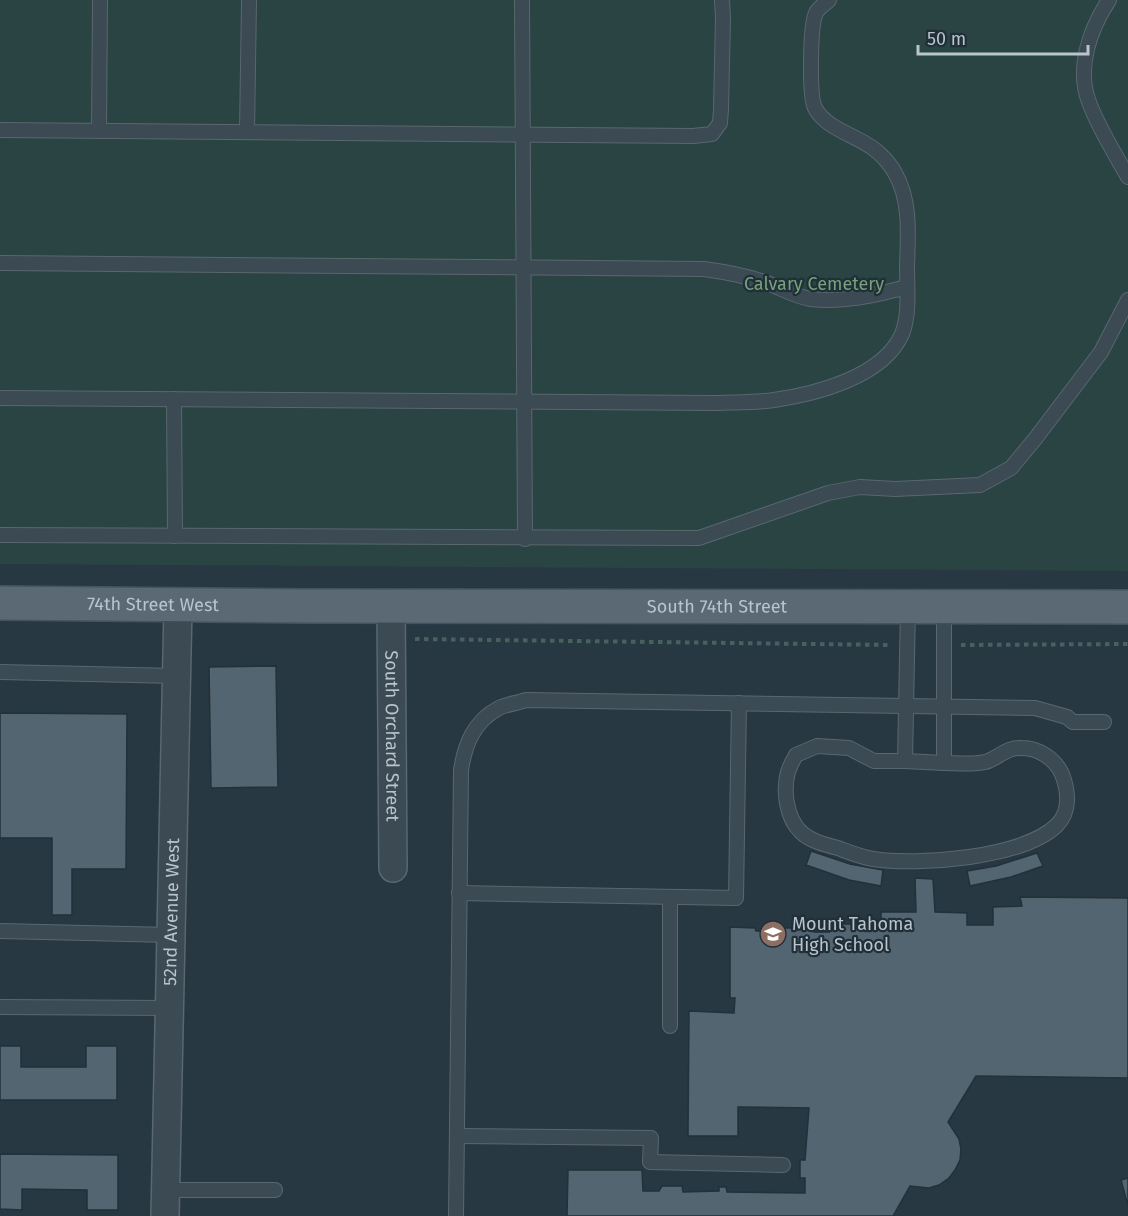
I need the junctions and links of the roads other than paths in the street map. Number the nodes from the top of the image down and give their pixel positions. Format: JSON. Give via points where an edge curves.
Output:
{"nodes":[{"id":1,"x":100,"y":0,"type":"edge"},
{"id":2,"x":249,"y":0,"type":"edge"},
{"id":3,"x":522,"y":0,"type":"edge"},
{"id":4,"x":722,"y":0,"type":"edge"},
{"id":5,"x":829,"y":0,"type":"edge"},
{"id":6,"x":1109,"y":0,"type":"edge"},
{"id":7,"x":0,"y":130,"type":"edge"},
{"id":8,"x":99,"y":131,"type":"junction"},
{"id":9,"x":247,"y":132,"type":"junction"},
{"id":10,"x":522,"y":135,"type":"junction"},
{"id":11,"x":1128,"y":177,"type":"edge"},
{"id":12,"x":0,"y":263,"type":"edge"},
{"id":13,"x":522,"y":268,"type":"junction"},
{"id":14,"x":907,"y":287,"type":"junction"},
{"id":15,"x":1128,"y":300,"type":"edge"},
{"id":16,"x":0,"y":398,"type":"edge"},
{"id":17,"x":174,"y":399,"type":"junction"},
{"id":18,"x":525,"y":402,"type":"junction"},
{"id":19,"x":0,"y":535,"type":"edge"},
{"id":20,"x":174,"y":536,"type":"junction"},
{"id":21,"x":525,"y":539,"type":"junction"},
{"id":22,"x":0,"y":603,"type":"edge"},
{"id":23,"x":178,"y":606,"type":"junction"},
{"id":24,"x":305,"y":606,"type":"joint"},
{"id":25,"x":391,"y":606,"type":"junction"},
{"id":26,"x":908,"y":607,"type":"junction"},
{"id":27,"x":944,"y":607,"type":"junction"},
{"id":28,"x":1128,"y":607,"type":"edge"},
{"id":29,"x":0,"y":672,"type":"edge"},
{"id":30,"x":176,"y":676,"type":"junction"},
{"id":31,"x":739,"y":703,"type":"junction"},
{"id":32,"x":907,"y":705,"type":"junction"},
{"id":33,"x":944,"y":705,"type":"junction"},
{"id":34,"x":1104,"y":722,"type":"dead end"},
{"id":35,"x":905,"y":761,"type":"junction"},
{"id":36,"x":944,"y":763,"type":"junction"},
{"id":37,"x":393,"y":868,"type":"dead end"},
{"id":38,"x":459,"y":893,"type":"junction"},
{"id":39,"x":670,"y":897,"type":"junction"},
{"id":40,"x":0,"y":931,"type":"edge"},
{"id":41,"x":171,"y":934,"type":"junction"},
{"id":42,"x":0,"y":1007,"type":"edge"},
{"id":43,"x":169,"y":1008,"type":"junction"},
{"id":44,"x":670,"y":1026,"type":"dead end"},
{"id":45,"x":457,"y":1136,"type":"junction"},
{"id":46,"x":783,"y":1164,"type":"dead end"},
{"id":47,"x":275,"y":1190,"type":"dead end"},
{"id":48,"x":165,"y":1203,"type":"edge"},
{"id":49,"x":456,"y":1216,"type":"edge"}],
"edges":[{"from":1,"to":8,"type":"lane"},
{"from":2,"to":9,"type":"lane"},
{"from":3,"to":10,"type":"lane"},
{"from":4,"to":10,"type":"lane","via":[[720,123],[712,134]]},
{"from":5,"to":14,"type":"lane","via":[[816,13],[812,37],[814,107],[834,126],[875,149],[895,172],[905,199]]},
{"from":6,"to":11,"type":"lane","via":[[1090,37],[1085,79],[1089,101]]},
{"from":7,"to":8,"type":"lane"},
{"from":8,"to":9,"type":"lane"},
{"from":9,"to":10,"type":"lane"},
{"from":10,"to":13,"type":"lane"},
{"from":12,"to":13,"type":"lane"},
{"from":13,"to":14,"type":"lane","via":[[704,269],[766,283],[809,299],[866,297]]},
{"from":13,"to":18,"type":"lane"},
{"from":14,"to":18,"type":"lane","via":[[902,334],[884,360],[814,393],[714,403]]},
{"from":15,"to":21,"type":"lane","via":[[1101,352],[1035,439],[1011,468],[980,485],[860,487],[828,493],[699,538]]},
{"from":16,"to":17,"type":"lane"},
{"from":17,"to":18,"type":"lane"},
{"from":17,"to":20,"type":"lane"},
{"from":18,"to":21,"type":"lane"},
{"from":19,"to":20,"type":"lane"},
{"from":20,"to":21,"type":"lane"},
{"from":22,"to":23,"type":"main road","name":"74th Street West"},
{"from":23,"to":24,"type":"main road","name":"74th Street West"},
{"from":23,"to":30,"type":"street","name":"52nd Avenue West"},
{"from":24,"to":25,"type":"main road","name":"South 74th Street"},
{"from":25,"to":26,"type":"main road","name":"South 74th Street"},
{"from":25,"to":37,"type":"street","name":"South Orchard Street"},
{"from":26,"to":27,"type":"main road","name":"South 74th Street"},
{"from":26,"to":32,"type":"lane"},
{"from":27,"to":28,"type":"main road","name":"South 74th Street"},
{"from":27,"to":33,"type":"lane"},
{"from":29,"to":30,"type":"lane"},
{"from":30,"to":41,"type":"street","name":"52nd Avenue West"},
{"from":31,"to":32,"type":"lane"},
{"from":31,"to":38,"type":"lane","via":[[526,700],[499,708],[477,726],[465,747],[460,770]]},
{"from":31,"to":39,"type":"lane","via":[[736,898]]},
{"from":32,"to":33,"type":"lane"},
{"from":32,"to":35,"type":"lane"},
{"from":33,"to":34,"type":"lane","via":[[1035,708],[1073,722]]},
{"from":33,"to":36,"type":"lane"},
{"from":35,"to":36,"type":"lane"},
{"from":35,"to":36,"type":"lane","via":[[874,761],[849,748],[817,746],[796,755],[788,772],[786,795],[791,816],[801,832],[821,843],[872,859],[939,862],[1011,848],[1040,837],[1058,824],[1066,808],[1068,789],[1059,768],[1046,754],[1022,748],[1001,752],[985,762]]},
{"from":38,"to":39,"type":"lane"},
{"from":38,"to":45,"type":"lane"},
{"from":39,"to":44,"type":"lane"},
{"from":40,"to":41,"type":"lane"},
{"from":41,"to":43,"type":"street","name":"52nd Avenue West"},
{"from":42,"to":43,"type":"lane"},
{"from":43,"to":48,"type":"street","name":"52nd Avenue West"},
{"from":45,"to":46,"type":"lane","via":[[651,1138],[650,1162]]},
{"from":45,"to":49,"type":"lane"},
{"from":47,"to":48,"type":"lane"}]}
